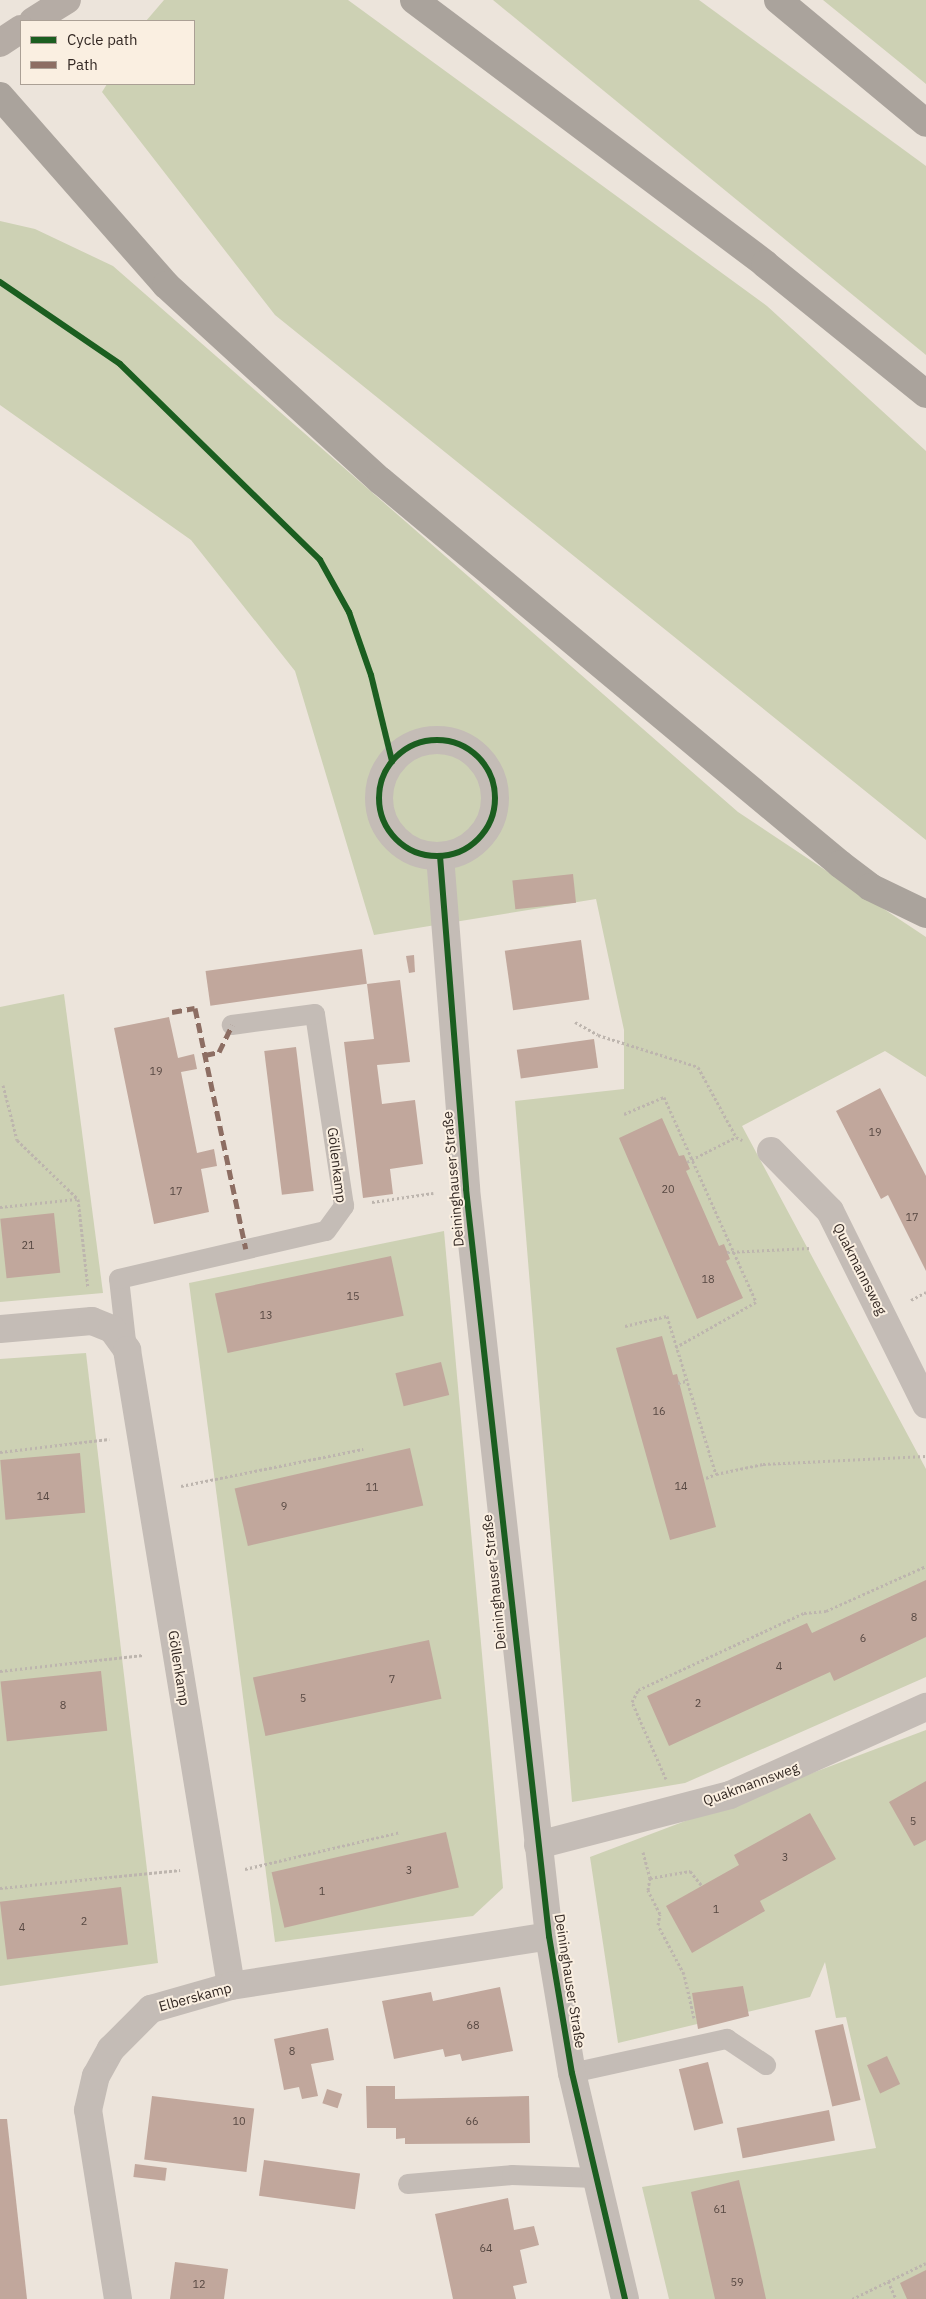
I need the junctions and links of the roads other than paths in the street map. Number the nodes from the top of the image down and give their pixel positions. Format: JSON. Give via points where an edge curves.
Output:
{"nodes":[{"id":1,"x":66,"y":0,"type":"edge"},
{"id":2,"x":400,"y":0,"type":"edge"},
{"id":3,"x":414,"y":0,"type":"edge"},
{"id":4,"x":778,"y":0,"type":"edge"},
{"id":5,"x":35,"y":20,"type":"edge"},
{"id":6,"x":20,"y":30,"type":"edge"},
{"id":7,"x":455,"y":32,"type":"junction"},
{"id":8,"x":0,"y":43,"type":"edge"},
{"id":9,"x":0,"y":96,"type":"edge"},
{"id":10,"x":926,"y":122,"type":"edge"},
{"id":11,"x":926,"y":394,"type":"edge"},
{"id":12,"x":440,"y":856,"type":"junction"},
{"id":13,"x":926,"y":914,"type":"edge"},
{"id":14,"x":232,"y":1025,"type":"dead end"},
{"id":15,"x":771,"y":1151,"type":"road end"},
{"id":16,"x":0,"y":1328,"type":"edge"},
{"id":17,"x":127,"y":1350,"type":"junction"},
{"id":18,"x":926,"y":1404,"type":"edge"},
{"id":19,"x":926,"y":1707,"type":"edge"},
{"id":20,"x":538,"y":1845,"type":"junction"},
{"id":21,"x":549,"y":1936,"type":"junction"},
{"id":22,"x":230,"y":1986,"type":"junction"},
{"id":23,"x":766,"y":2064,"type":"dead end"},
{"id":24,"x":572,"y":2073,"type":"junction"},
{"id":25,"x":596,"y":2178,"type":"junction"},
{"id":26,"x":408,"y":2184,"type":"dead end"},
{"id":27,"x":118,"y":2299,"type":"edge"},
{"id":28,"x":624,"y":2299,"type":"edge"}],
"edges":[{"from":1,"to":5,"type":"main road"},
{"from":2,"to":7,"type":"highway"},
{"from":3,"to":7,"type":"highway"},
{"from":4,"to":10,"type":"highway"},
{"from":6,"to":8,"type":"main road"},
{"from":7,"to":11,"type":"highway","via":[[765,264]]},
{"from":9,"to":13,"type":"highway","via":[[166,285],[381,481],[840,864],[870,887]]},
{"from":12,"to":12,"type":"street","via":[[475,842],[494,809],[495,790],[478,756],[444,740],[424,741],[392,761],[378,796],[390,832],[421,854]]},
{"from":12,"to":20,"type":"street","name":"Deininghauser Straße","via":[[466,1189]]},
{"from":14,"to":17,"type":"lane","name":"Göllenkamp","via":[[314,1014],[344,1206],[326,1231],[119,1279]]},
{"from":15,"to":18,"type":"street","name":"Quakmannsweg","via":[[830,1211]]},
{"from":16,"to":17,"type":"street","name":"Göllenkamp","via":[[92,1321],[112,1329]]},
{"from":17,"to":22,"type":"street","name":"Göllenkamp"},
{"from":19,"to":20,"type":"street","name":"Quakmannsweg","via":[[803,1765],[730,1795]]},
{"from":20,"to":21,"type":"street","name":"Deininghauser Straße"},
{"from":21,"to":22,"type":"street","name":"Elberskamp"},
{"from":21,"to":24,"type":"street","name":"Deininghauser Straße"},
{"from":22,"to":27,"type":"street","name":"Elberskamp","via":[[151,2009],[111,2049],[96,2076],[88,2110]]},
{"from":23,"to":24,"type":"lane","via":[[727,2039]]},
{"from":24,"to":25,"type":"street","name":"Deininghauser Straße"},
{"from":25,"to":26,"type":"lane","via":[[512,2175]]},
{"from":25,"to":28,"type":"street","name":"Deininghauser Straße"}]}
